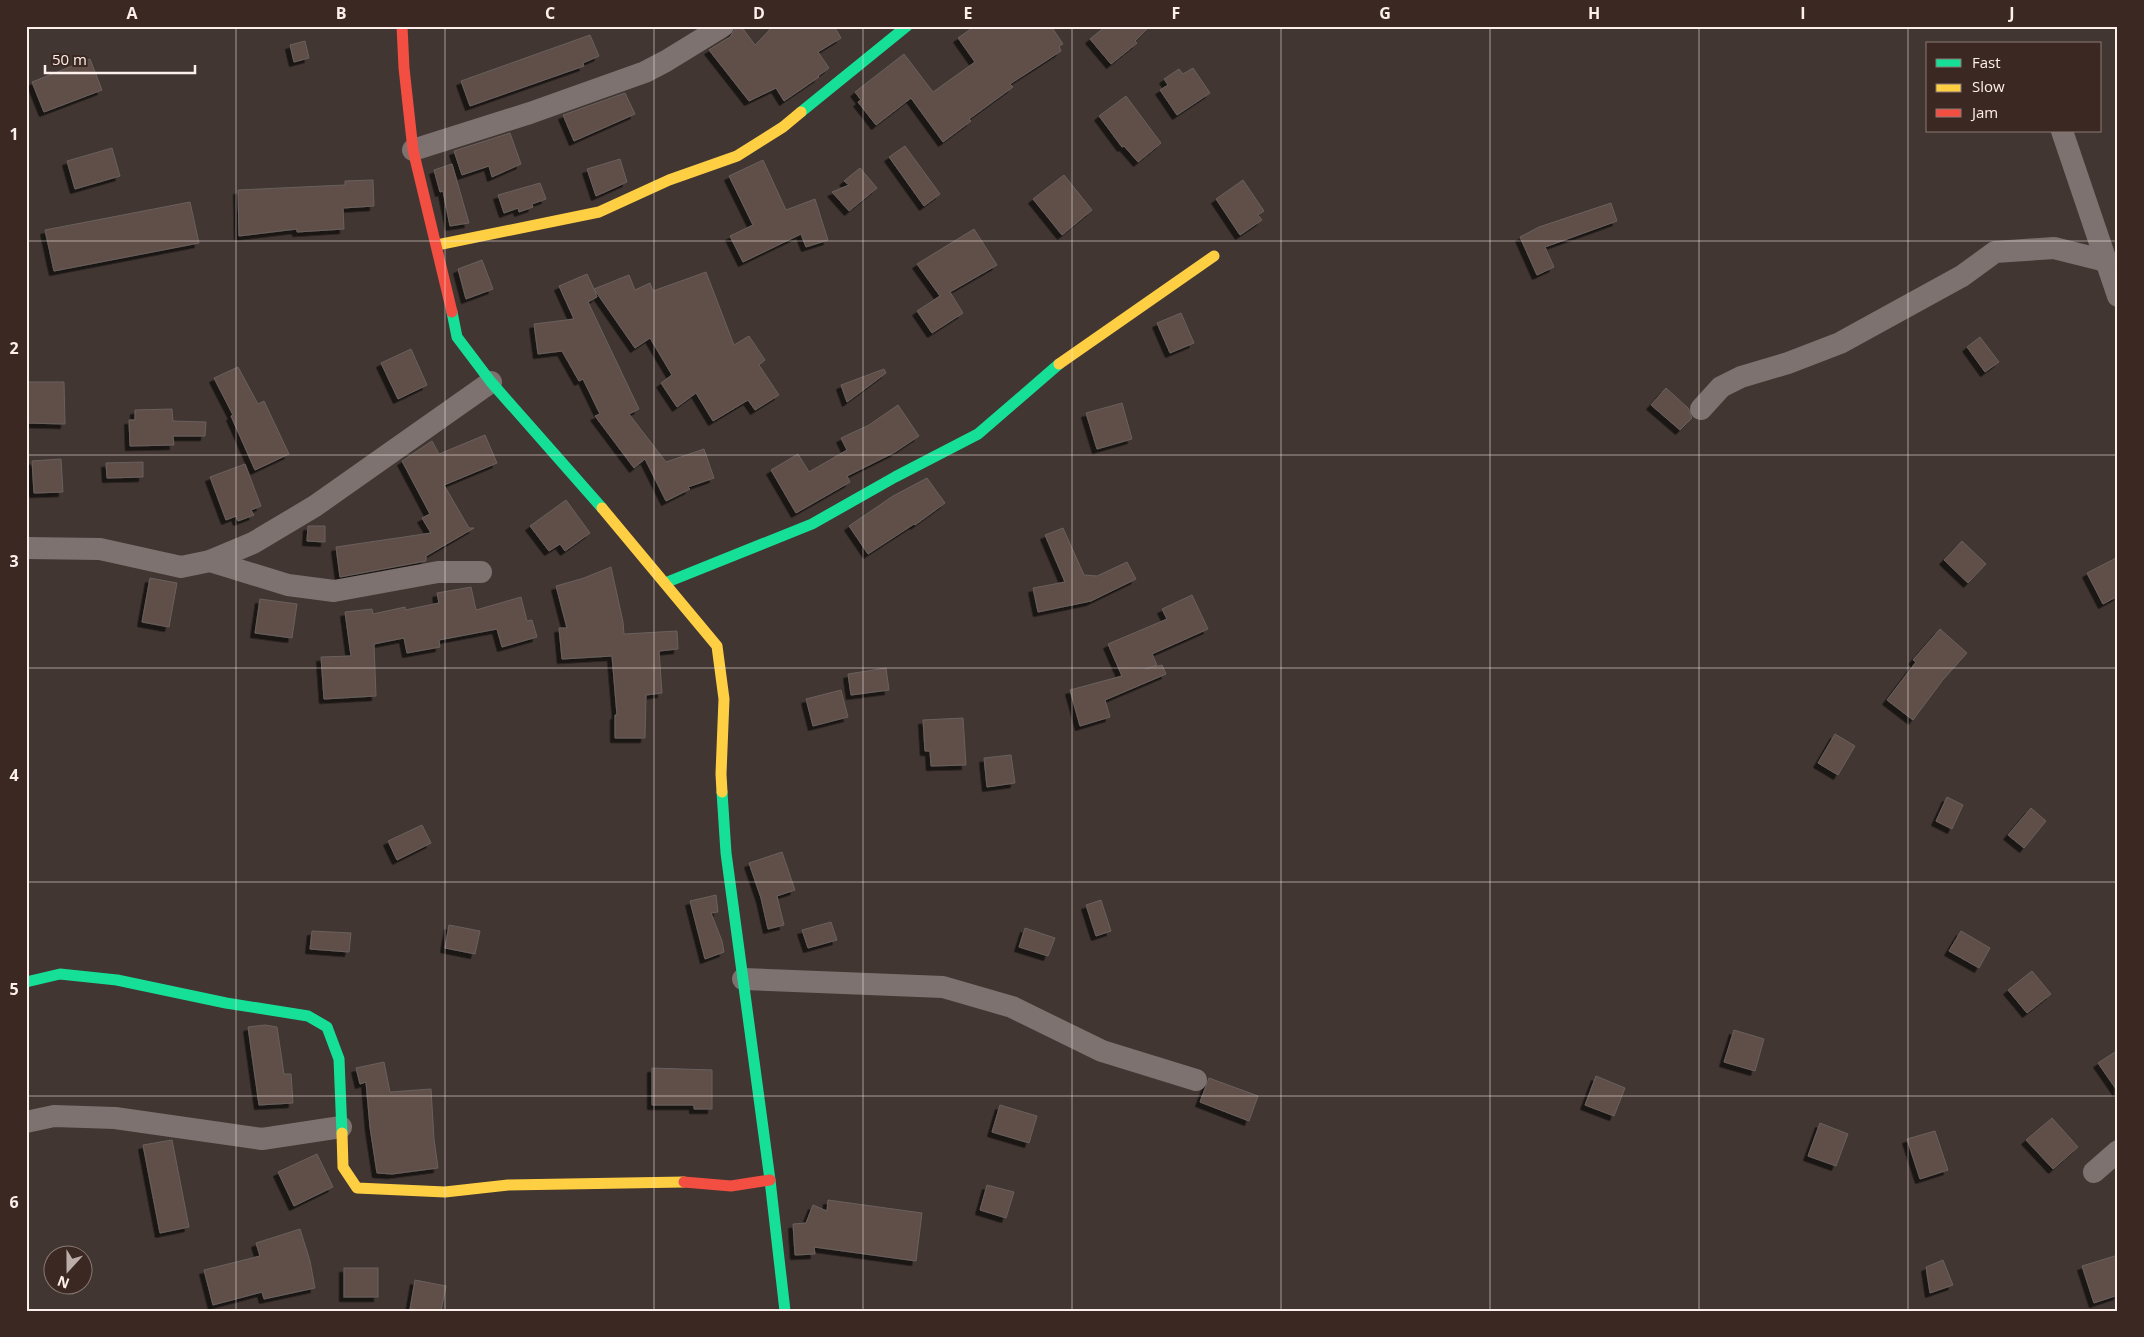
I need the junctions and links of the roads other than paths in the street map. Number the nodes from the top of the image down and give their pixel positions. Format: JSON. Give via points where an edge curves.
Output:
{"nodes":[{"id":1,"x":402,"y":26,"type":"edge"},
{"id":2,"x":723,"y":26,"type":"edge"},
{"id":3,"x":907,"y":26,"type":"edge"},
{"id":4,"x":2062,"y":132,"type":"edge"},
{"id":5,"x":412,"y":150,"type":"junction"},
{"id":6,"x":437,"y":245,"type":"junction"},
{"id":7,"x":1214,"y":256,"type":"dead end"},
{"id":8,"x":2106,"y":261,"type":"junction"},
{"id":9,"x":2118,"y":296,"type":"edge"},
{"id":10,"x":491,"y":382,"type":"junction"},
{"id":11,"x":1701,"y":409,"type":"dead end"},
{"id":12,"x":26,"y":548,"type":"edge"},
{"id":13,"x":210,"y":561,"type":"junction"},
{"id":14,"x":481,"y":572,"type":"dead end"},
{"id":15,"x":665,"y":583,"type":"junction"},
{"id":16,"x":743,"y":979,"type":"junction"},
{"id":17,"x":26,"y":982,"type":"edge"},
{"id":18,"x":1196,"y":1080,"type":"dead end"},
{"id":19,"x":26,"y":1122,"type":"edge"},
{"id":20,"x":341,"y":1127,"type":"junction"},
{"id":21,"x":2118,"y":1151,"type":"edge"},
{"id":22,"x":2094,"y":1172,"type":"dead end"},
{"id":23,"x":770,"y":1180,"type":"junction"},
{"id":24,"x":785,"y":1311,"type":"edge"}],
"edges":[{"from":1,"to":5,"type":"street"},
{"from":2,"to":5,"type":"street","via":[[645,72]]},
{"from":3,"to":6,"type":"street","via":[[783,127],[737,156],[669,180],[599,212]]},
{"from":4,"to":8,"type":"street"},
{"from":5,"to":6,"type":"street"},
{"from":6,"to":10,"type":"street","via":[[458,337]]},
{"from":7,"to":15,"type":"street","via":[[1054,368],[978,434],[812,524]]},
{"from":8,"to":9,"type":"street"},
{"from":8,"to":11,"type":"street","via":[[2054,248],[1995,252],[1962,276],[1840,343],[1721,387]]},
{"from":10,"to":13,"type":"street","via":[[315,506],[252,543]]},
{"from":10,"to":15,"type":"street"},
{"from":12,"to":13,"type":"street","via":[[100,549],[181,567]]},
{"from":13,"to":14,"type":"street","via":[[288,585],[334,591],[438,572]]},
{"from":15,"to":16,"type":"street","via":[[717,646],[724,698],[721,774],[726,853]]},
{"from":16,"to":18,"type":"street","via":[[942,987],[1012,1007],[1102,1051]]},
{"from":16,"to":23,"type":"street"},
{"from":17,"to":20,"type":"street","via":[[60,974],[117,980],[308,1016],[327,1027],[338,1059]]},
{"from":19,"to":20,"type":"street","via":[[54,1116],[115,1118],[262,1139]]},
{"from":20,"to":23,"type":"street","via":[[343,1167],[357,1188],[445,1192],[508,1185],[680,1182],[731,1186]]},
{"from":21,"to":22,"type":"street"},
{"from":23,"to":24,"type":"street"}]}
